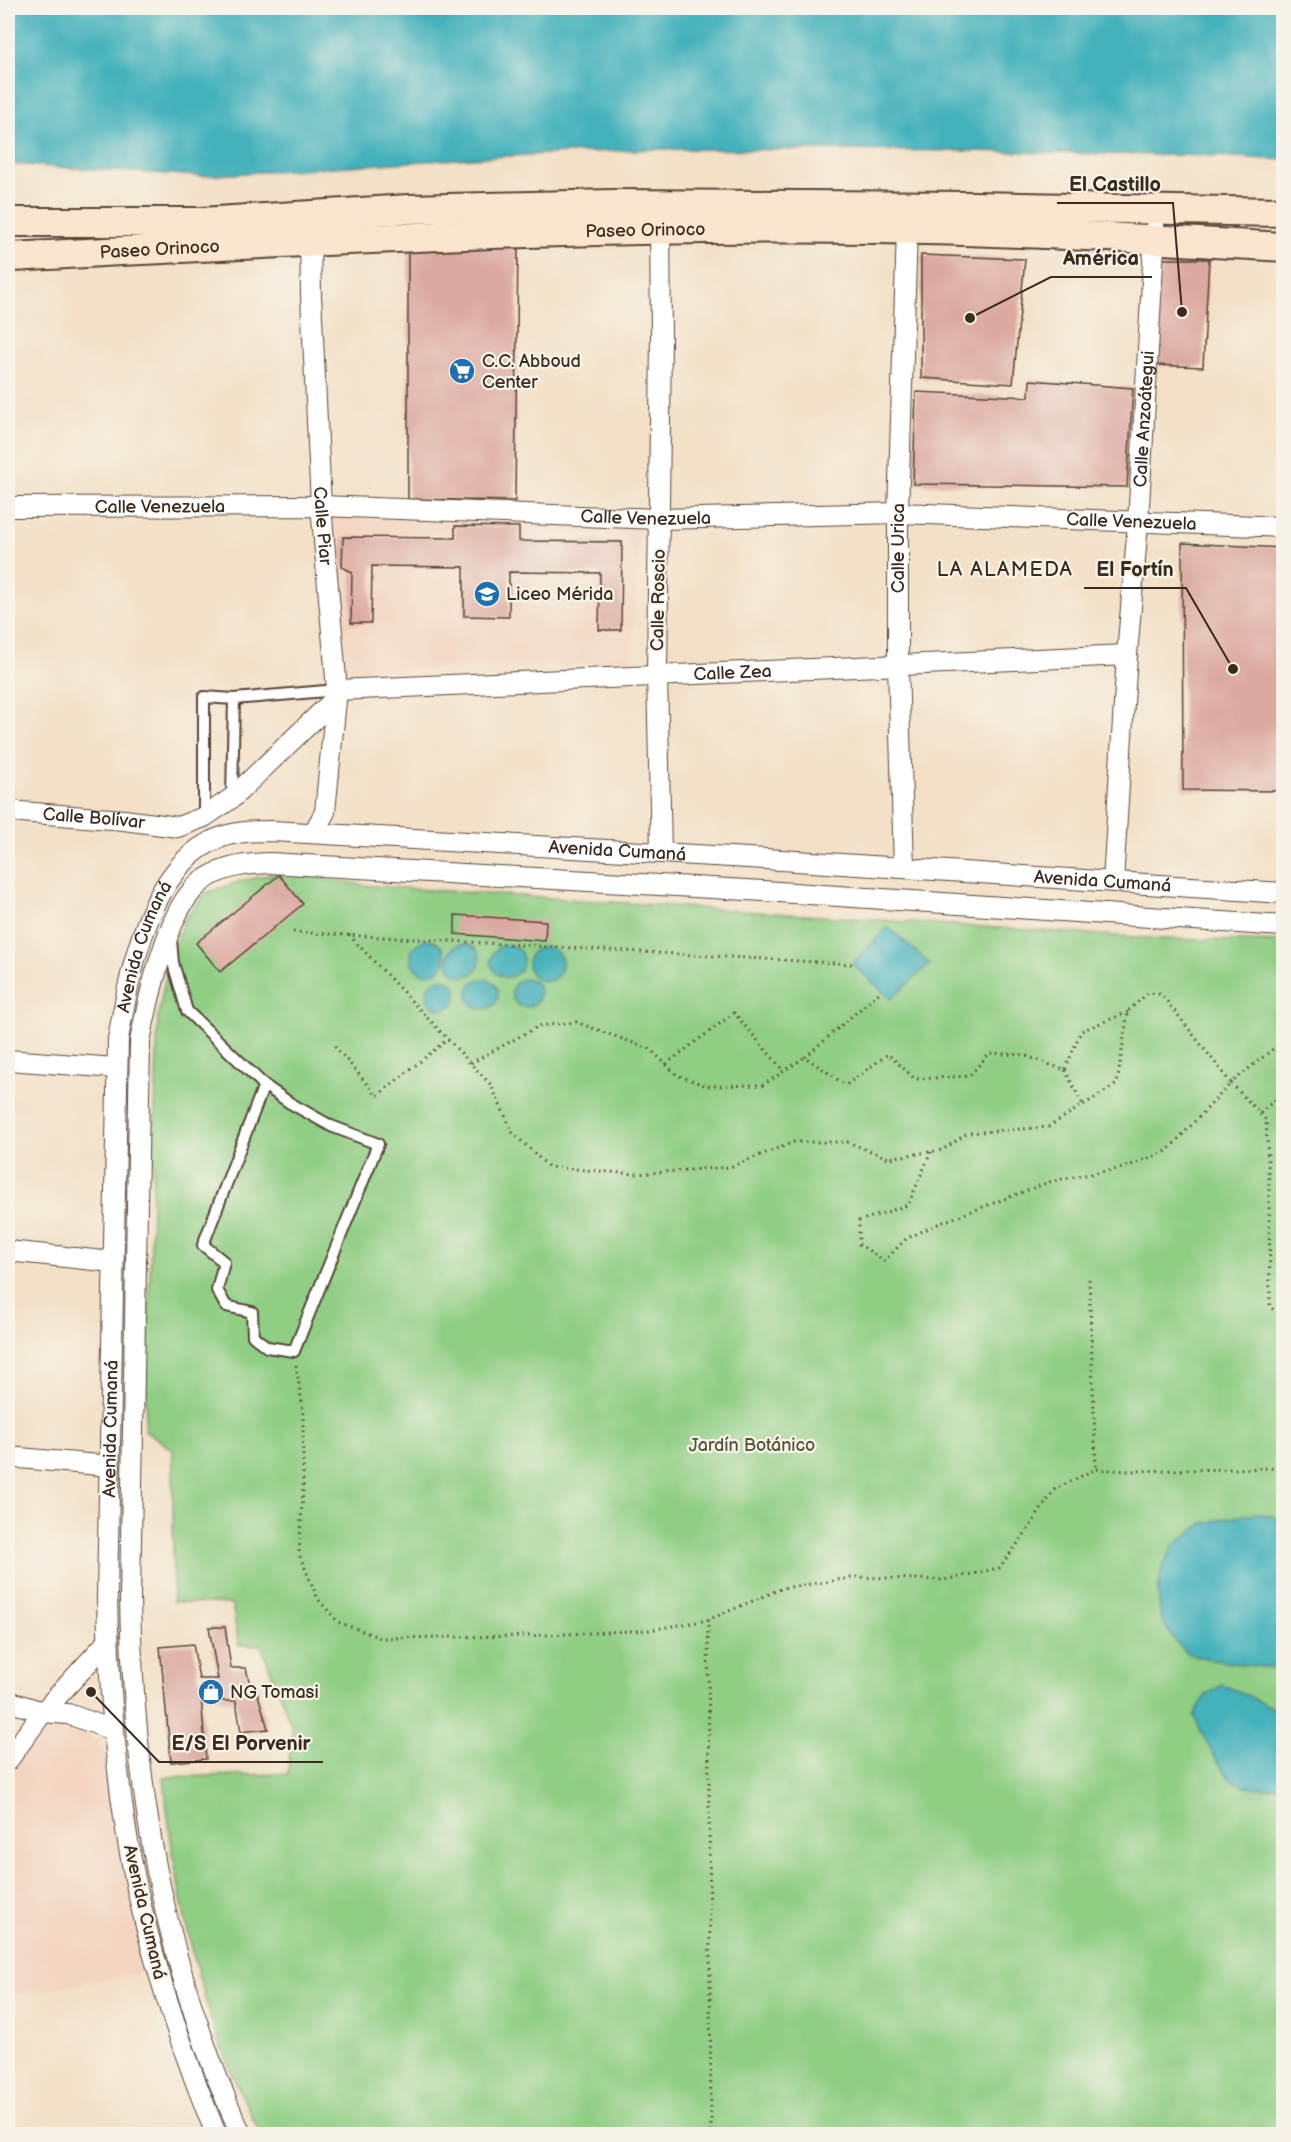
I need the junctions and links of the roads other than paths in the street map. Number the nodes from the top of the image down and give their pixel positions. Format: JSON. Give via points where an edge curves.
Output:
{"nodes":[{"id":1,"x":1155,"y":208,"type":"junction"},
{"id":2,"x":1284,"y":212,"type":"edge"},
{"id":3,"x":660,"y":217,"type":"junction"},
{"id":4,"x":8,"y":222,"type":"edge"},
{"id":5,"x":310,"y":229,"type":"junction"},
{"id":6,"x":907,"y":229,"type":"junction"},
{"id":7,"x":1155,"y":240,"type":"junction"},
{"id":8,"x":1284,"y":247,"type":"edge"},
{"id":9,"x":8,"y":257,"type":"edge"},
{"id":10,"x":321,"y":506,"type":"junction"},
{"id":11,"x":8,"y":507,"type":"edge"},
{"id":12,"x":898,"y":513,"type":"junction"},
{"id":13,"x":659,"y":519,"type":"junction"},
{"id":14,"x":1138,"y":523,"type":"junction"},
{"id":15,"x":1284,"y":527,"type":"edge"},
{"id":16,"x":1127,"y":654,"type":"junction"},
{"id":17,"x":898,"y":664,"type":"junction"},
{"id":18,"x":657,"y":674,"type":"junction"},
{"id":19,"x":337,"y":694,"type":"junction"},
{"id":20,"x":234,"y":699,"type":"junction"},
{"id":21,"x":232,"y":798,"type":"junction"},
{"id":22,"x":8,"y":811,"type":"edge"},
{"id":23,"x":204,"y":817,"type":"junction"},
{"id":24,"x":314,"y":832,"type":"junction"},
{"id":25,"x":661,"y":852,"type":"junction"},
{"id":26,"x":904,"y":868,"type":"junction"},
{"id":27,"x":1113,"y":882,"type":"junction"},
{"id":28,"x":1284,"y":893,"type":"edge"},
{"id":29,"x":1284,"y":926,"type":"edge"},
{"id":30,"x":170,"y":929,"type":"junction"},
{"id":31,"x":8,"y":1060,"type":"edge"},
{"id":32,"x":116,"y":1068,"type":"junction"},
{"id":33,"x":264,"y":1085,"type":"junction"},
{"id":34,"x":8,"y":1251,"type":"edge"},
{"id":35,"x":113,"y":1262,"type":"junction"},
{"id":36,"x":8,"y":1457,"type":"edge"},
{"id":37,"x":110,"y":1466,"type":"junction"},
{"id":38,"x":108,"y":1641,"type":"junction"},
{"id":39,"x":8,"y":1701,"type":"edge"},
{"id":40,"x":43,"y":1712,"type":"junction"},
{"id":41,"x":113,"y":1730,"type":"junction"},
{"id":42,"x":8,"y":1760,"type":"edge"},
{"id":43,"x":216,"y":2134,"type":"edge"},
{"id":44,"x":240,"y":2134,"type":"edge"}],
"edges":[{"from":1,"to":2,"type":"street","name":"Paseo Orinoco"},
{"from":1,"to":3,"type":"street","name":"Paseo Orinoco"},
{"from":1,"to":7,"type":"street","name":"Calle Anzoátegui"},
{"from":3,"to":5,"type":"street","name":"Paseo Orinoco"},
{"from":3,"to":6,"type":"street","name":"Paseo Orinoco"},
{"from":3,"to":13,"type":"street","name":"Calle Roscio"},
{"from":4,"to":5,"type":"street","name":"Paseo Orinoco"},
{"from":5,"to":9,"type":"street","name":"Paseo Orinoco"},
{"from":5,"to":10,"type":"street","name":"Calle Piar"},
{"from":6,"to":7,"type":"street","name":"Paseo Orinoco"},
{"from":6,"to":12,"type":"street","name":"Calle Urica"},
{"from":7,"to":8,"type":"street","name":"Paseo Orinoco"},
{"from":7,"to":14,"type":"street","name":"Calle Anzoátegui"},
{"from":10,"to":11,"type":"street","name":"Calle Venezuela"},
{"from":10,"to":13,"type":"street","name":"Calle Venezuela"},
{"from":10,"to":19,"type":"street","name":"Calle Piar"},
{"from":12,"to":13,"type":"street","name":"Calle Venezuela"},
{"from":12,"to":14,"type":"street","name":"Calle Venezuela"},
{"from":12,"to":17,"type":"street","name":"Calle Urica"},
{"from":13,"to":18,"type":"street","name":"Calle Roscio"},
{"from":14,"to":15,"type":"street","name":"Calle Venezuela"},
{"from":14,"to":16,"type":"street","name":"Calle Anzoátegui"},
{"from":16,"to":17,"type":"street","name":"Calle Zea"},
{"from":16,"to":27,"type":"street","name":"Calle Anzoátegui"},
{"from":17,"to":18,"type":"street","name":"Calle Zea"},
{"from":17,"to":26,"type":"street","name":"Calle Urica"},
{"from":18,"to":19,"type":"street","name":"Calle Zea"},
{"from":18,"to":25,"type":"street","name":"Calle Roscio"},
{"from":19,"to":20,"type":"lane"},
{"from":19,"to":21,"type":"street"},
{"from":19,"to":24,"type":"street","name":"Calle Piar","via":[[324,812]]},
{"from":20,"to":21,"type":"lane"},
{"from":20,"to":23,"type":"lane","via":[[204,697]]},
{"from":21,"to":23,"type":"street"},
{"from":22,"to":23,"type":"street","name":"Calle Bolívar","via":[[178,827]]},
{"from":24,"to":25,"type":"street","name":"Avenida Cumaná"},
{"from":24,"to":32,"type":"street","name":"Avenida Cumaná","via":[[272,831],[221,837],[178,866],[157,901],[135,964],[118,1039]]},
{"from":25,"to":26,"type":"street","name":"Avenida Cumaná"},
{"from":26,"to":27,"type":"street","name":"Avenida Cumaná"},
{"from":27,"to":28,"type":"street","name":"Avenida Cumaná"},
{"from":29,"to":30,"type":"street","name":"Avenida Cumaná","via":[[270,863],[234,866],[207,878],[184,899]]},
{"from":30,"to":33,"type":"lane","via":[[173,963],[187,1011]]},
{"from":30,"to":44,"type":"street","name":"Avenida Cumaná","via":[[140,1042],[130,1596],[132,1692],[142,1787],[163,1903],[203,2040]]},
{"from":31,"to":32,"type":"street"},
{"from":32,"to":35,"type":"street","name":"Avenida Cumaná"},
{"from":33,"to":33,"type":"lane","via":[[204,1245],[224,1262],[217,1290],[226,1306],[252,1312],[253,1336],[267,1347],[294,1351],[378,1144],[331,1126]]},
{"from":34,"to":35,"type":"street"},
{"from":35,"to":37,"type":"street","name":"Avenida Cumaná"},
{"from":36,"to":37,"type":"street"},
{"from":37,"to":38,"type":"street","name":"Avenida Cumaná"},
{"from":38,"to":40,"type":"street"},
{"from":38,"to":41,"type":"street","name":"Avenida Cumaná"},
{"from":39,"to":40,"type":"street"},
{"from":40,"to":41,"type":"street","via":[[68,1714]]},
{"from":40,"to":42,"type":"street"},
{"from":41,"to":43,"type":"street","name":"Avenida Cumaná","via":[[132,1869],[150,1941],[182,2048]]}]}
